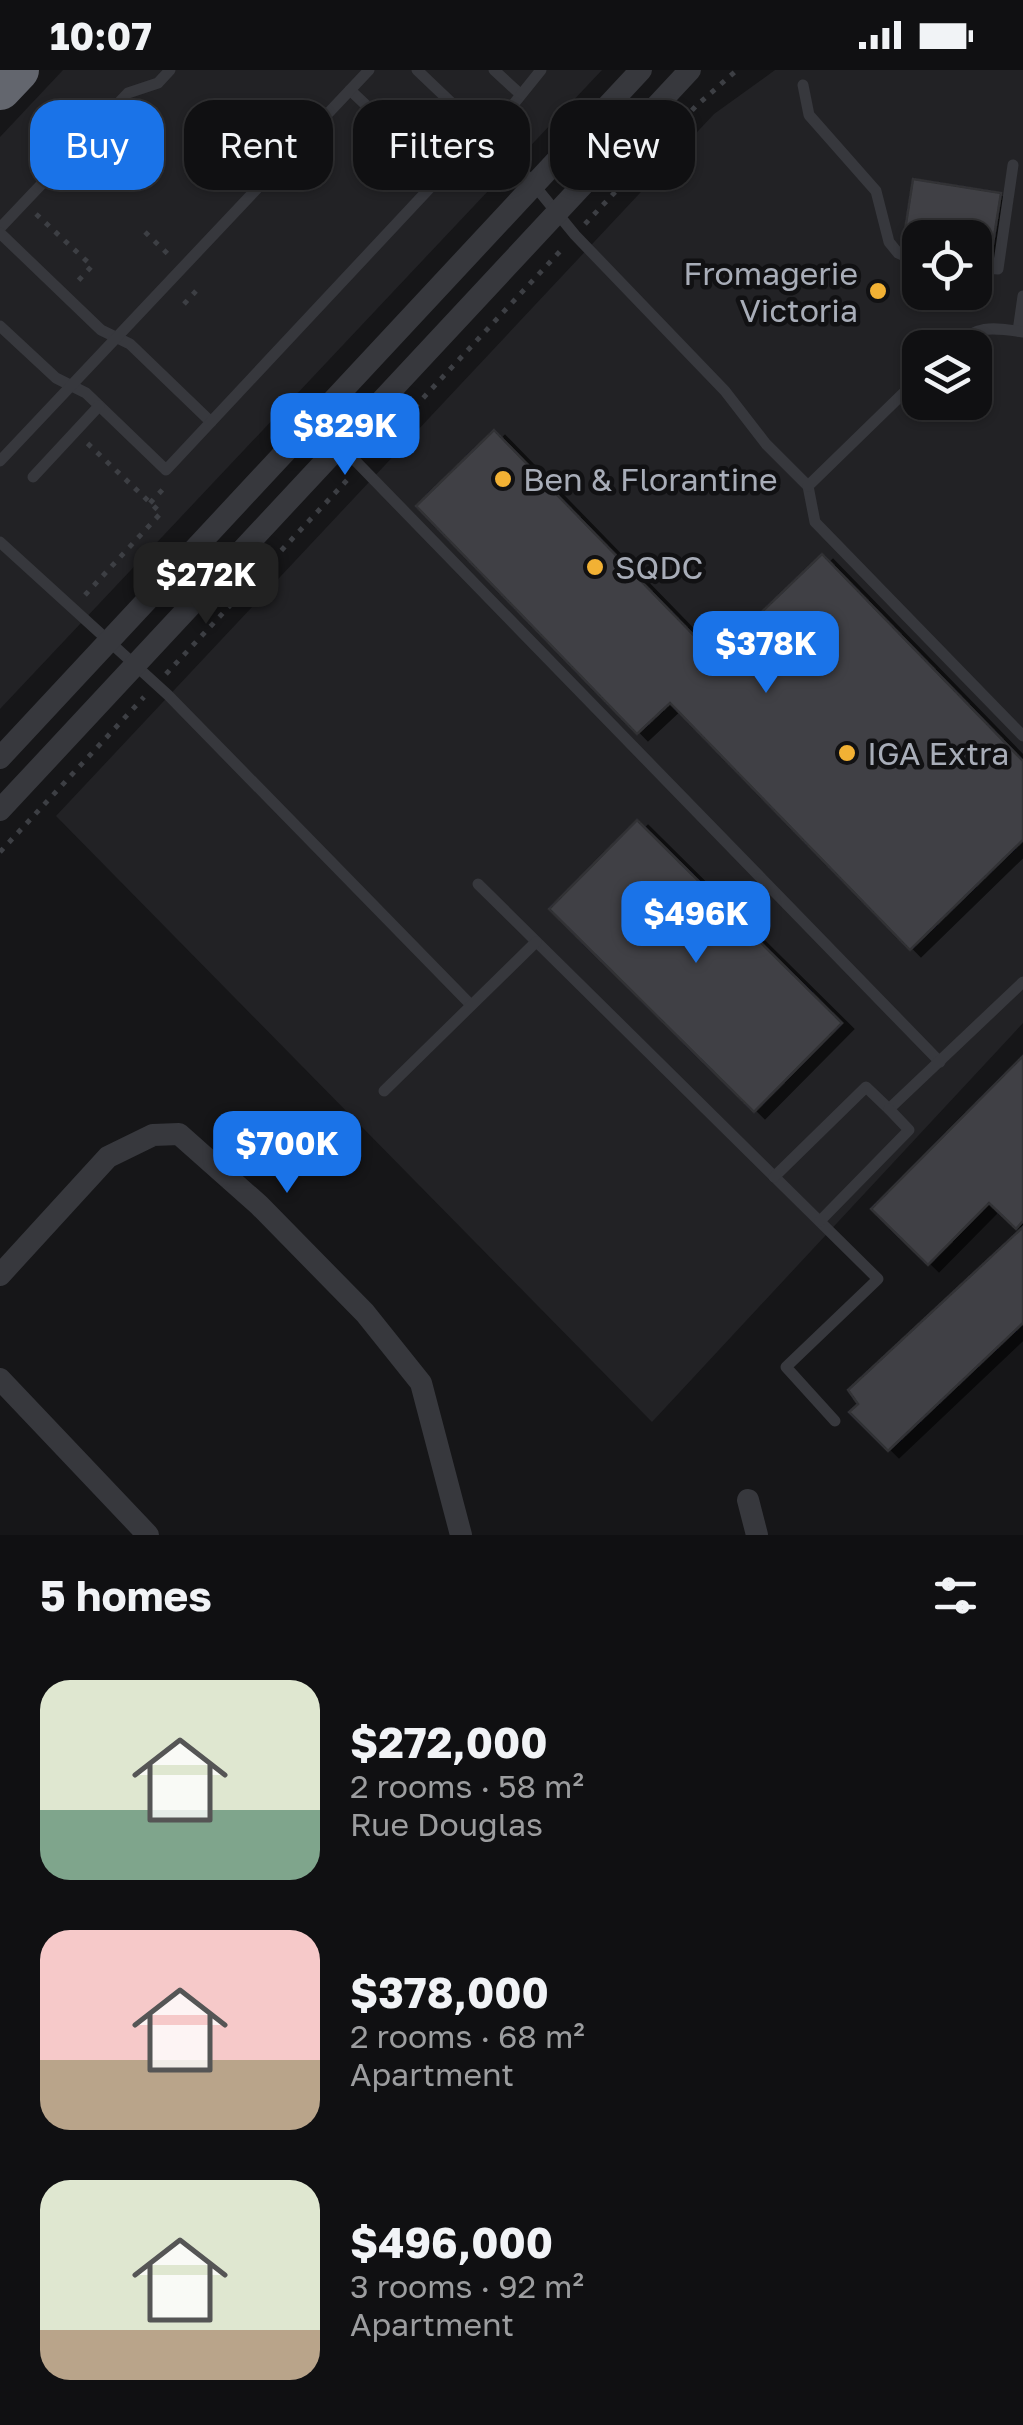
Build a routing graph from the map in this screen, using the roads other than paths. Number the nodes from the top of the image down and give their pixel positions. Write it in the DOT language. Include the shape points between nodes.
graph roads {
  1 [pos="18,70"];
  2 [pos="170,70"];
  3 [pos="369,70"];
  4 [pos="417,70"];
  5 [pos="494,70"];
  6 [pos="540,70"];
  7 [pos="641,70"];
  8 [pos="690,70"];
  9 [pos="803,85"];
  10 [pos="0,89"];
  11 [pos="350,90"];
  12 [pos="519,94"];
  13 [pos="448,100"];
  14 [pos="516,100"];
  15 [pos="1012,164"];
  16 [pos="530,181"];
  17 [pos="534,185"];
  18 [pos="557,213"];
  19 [pos="0,231"];
  20 [pos="902,255"];
  21 [pos="992,269"];
  22 [pos="1023,296"];
  23 [pos="0,326"];
  24 [pos="979,330"];
  25 [pos="1020,331"];
  26 [pos="116,337"];
  27 [pos="71,384"];
  28 [pos="902,395"];
  29 [pos="99,406"];
  30 [pos="211,422"];
  31 [pos="340,445"];
  32 [pos="0,461"];
  33 [pos="32,477"];
  34 [pos="808,486"];
  35 [pos="0,542"];
  36 [pos="110,642"];
  37 [pos="136,664"];
  38 [pos="1023,736"];
  39 [pos="0,758"];
  40 [pos="0,810"];
  41 [pos="478,884"];
  42 [pos="536,942"];
  43 [pos="1023,982"];
  44 [pos="471,1005"];
  45 [pos="940,1062"];
  46 [pos="384,1091"];
  47 [pos="888,1109"];
  48 [pos="774,1177"];
  49 [pos="820,1222"];
  50 [pos="0,1275"];
  51 [pos="0,1379"];
  52 [pos="835,1421"];
  53 [pos="748,1500"];
  54 [pos="148,1535"];
  55 [pos="461,1535"];
  56 [pos="757,1535"];
  1 -- 10 [label="highway"];
  2 -- 19 [label="lane" via="158,83 128,92"];
  3 -- 11 [label="lane"];
  4 -- 13 [label="lane"];
  5 -- 12 [label="lane"];
  6 -- 12 [label="lane"];
  7 -- 17 [label="street"];
  8 -- 18 [label="street"];
  9 -- 20 [label="lane" via="809,115 876,191 889,242"];
  11 -- 26 [label="lane"];
  11 -- 30 [label="lane" via="442,176"];
  12 -- 14 [label="lane"];
  15 -- 21 [label="lane" via="998,270"];
  16 -- 17 [label="lane"];
  17 -- 18 [label="lane"];
  17 -- 36 [label="street"];
  18 -- 31 [label="street"];
  18 -- 34 [label="lane"];
  19 -- 26 [label="lane" via="100,330"];
  22 -- 25 [label="lane"];
  23 -- 27 [label="lane"];
  24 -- 25 [label="lane"];
  26 -- 27 [label="lane"];
  26 -- 30 [label="lane"];
  27 -- 29 [label="lane"];
  27 -- 32 [label="lane"];
  28 -- 34 [label="lane"];
  29 -- 30 [label="lane" via="166,470"];
  29 -- 33 [label="lane"];
  31 -- 37 [label="street"];
  31 -- 45 [label="lane"];
  34 -- 38 [label="lane" via="815,522"];
  35 -- 36 [label="lane"];
  36 -- 37 [label="lane"];
  36 -- 39 [label="street"];
  37 -- 40 [label="street"];
  37 -- 44 [label="lane"];
  41 -- 42 [label="lane"];
  42 -- 44 [label="lane"];
  42 -- 48 [label="lane"];
  43 -- 45 [label="lane"];
  44 -- 46 [label="lane"];
  45 -- 47 [label="lane"];
  47 -- 48 [label="lane" via="866,1086"];
  47 -- 49 [label="lane" via="909,1130"];
  48 -- 49 [label="lane"];
  49 -- 52 [label="lane" via="878,1279 786,1368"];
  50 -- 55 [label="street" via="108,1157 153,1134 179,1134 365,1313 421,1382"];
  51 -- 54 [label="street"];
  53 -- 56 [label="street"];
}
